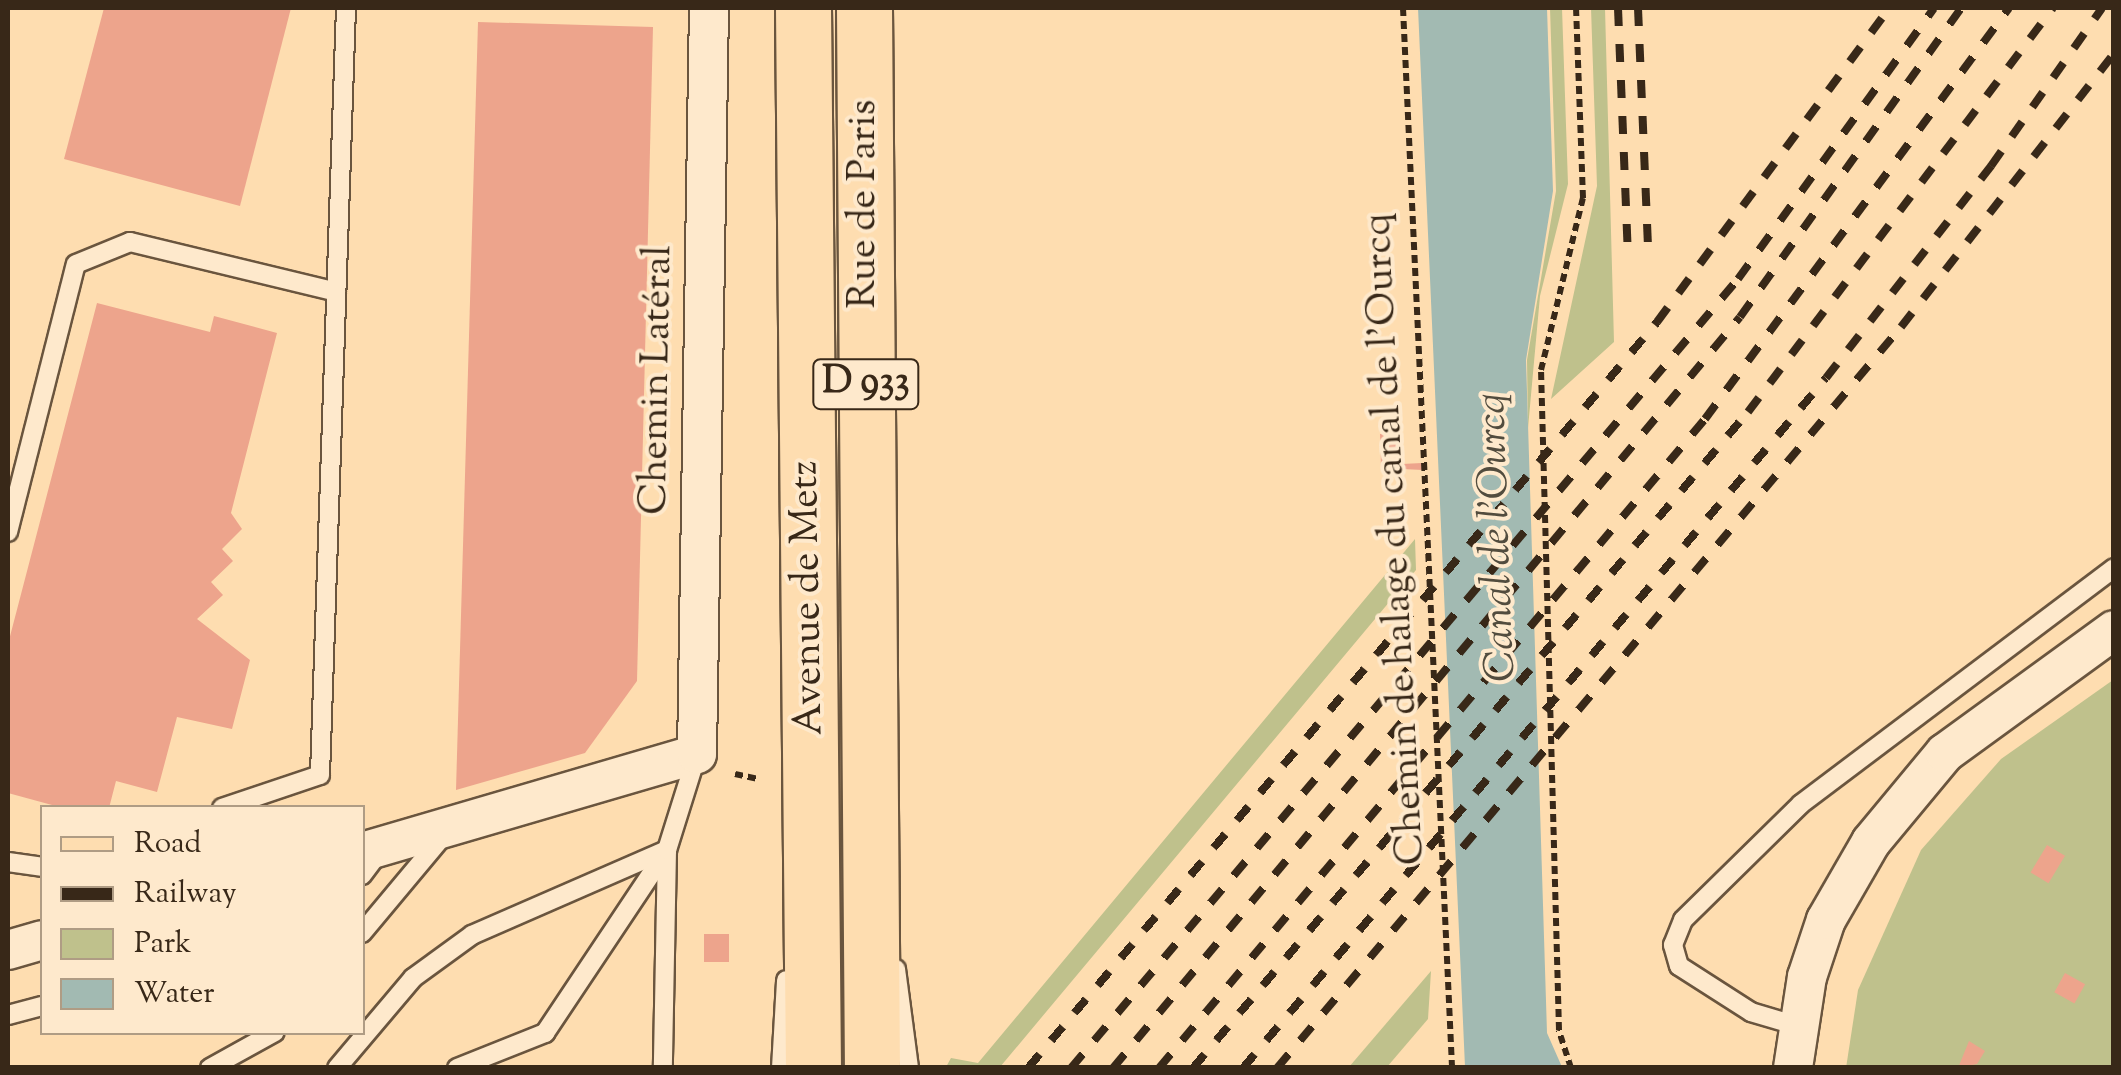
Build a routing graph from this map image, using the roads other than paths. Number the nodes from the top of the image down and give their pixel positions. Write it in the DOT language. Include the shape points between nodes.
graph roads {
  1 [pos="346,8"];
  2 [pos="710,8"];
  3 [pos="803,8"];
  4 [pos="864,8"];
  5 [pos="336,292"];
  6 [pos="8,532"];
  7 [pos="2114,568"];
  8 [pos="2114,630"];
  9 [pos="809,635"];
  10 [pos="697,754"];
  11 [pos="868,760"];
  12 [pos="231,805"];
  13 [pos="449,828"];
  14 [pos="667,850"];
  15 [pos="369,858"];
  16 [pos="8,862"];
  17 [pos="40,867"];
  18 [pos="365,928"];
  19 [pos="40,941"];
  20 [pos="8,950"];
  21 [pos="40,1007"];
  22 [pos="8,1015"];
  23 [pos="1798,1026"];
  24 [pos="270,1035"];
  25 [pos="365,1035"];
  26 [pos="365,1035"];
  27 [pos="210,1068"];
  28 [pos="337,1068"];
  29 [pos="457,1068"];
  30 [pos="663,1068"];
  31 [pos="781,1068"];
  32 [pos="814,1068"];
  33 [pos="872,1068"];
  34 [pos="909,1068"];
  35 [pos="1792,1068"];
  1 -- 5 [label="lane"];
  2 -- 10 [label="street, Chemin Latéral"];
  3 -- 9 [label="main road, Avenue de Metz / D 933"];
  4 -- 11 [label="main road, Rue de Paris / D 933"];
  5 -- 6 [label="lane" via="130,242 76,264"];
  5 -- 12 [label="lane" via="320,775"];
  7 -- 23 [label="lane" via="1801,804 1684,920 1674,945 1679,966 1751,1012"];
  8 -- 23 [label="street" via="1989,716 1908,793 1832,908"];
  9 -- 31 [label="lane"];
  9 -- 32 [label="main road, Avenue de Metz / D 933"];
  10 -- 13 [label="street"];
  10 -- 14 [label="lane"];
  11 -- 33 [label="main road, Rue de Paris / D 933"];
  11 -- 34 [label="lane, Rue de Paris"];
  13 -- 15 [label="street"];
  13 -- 18 [label="lane"];
  14 -- 25 [label="lane" via="472,935 413,978"];
  14 -- 29 [label="lane" via="545,1032"];
  14 -- 30 [label="lane"];
  16 -- 17 [label="lane"];
  19 -- 20 [label="street"];
  21 -- 22 [label="lane"];
  23 -- 35 [label="street"];
  24 -- 27 [label="lane"];
  26 -- 28 [label="lane"];
}
